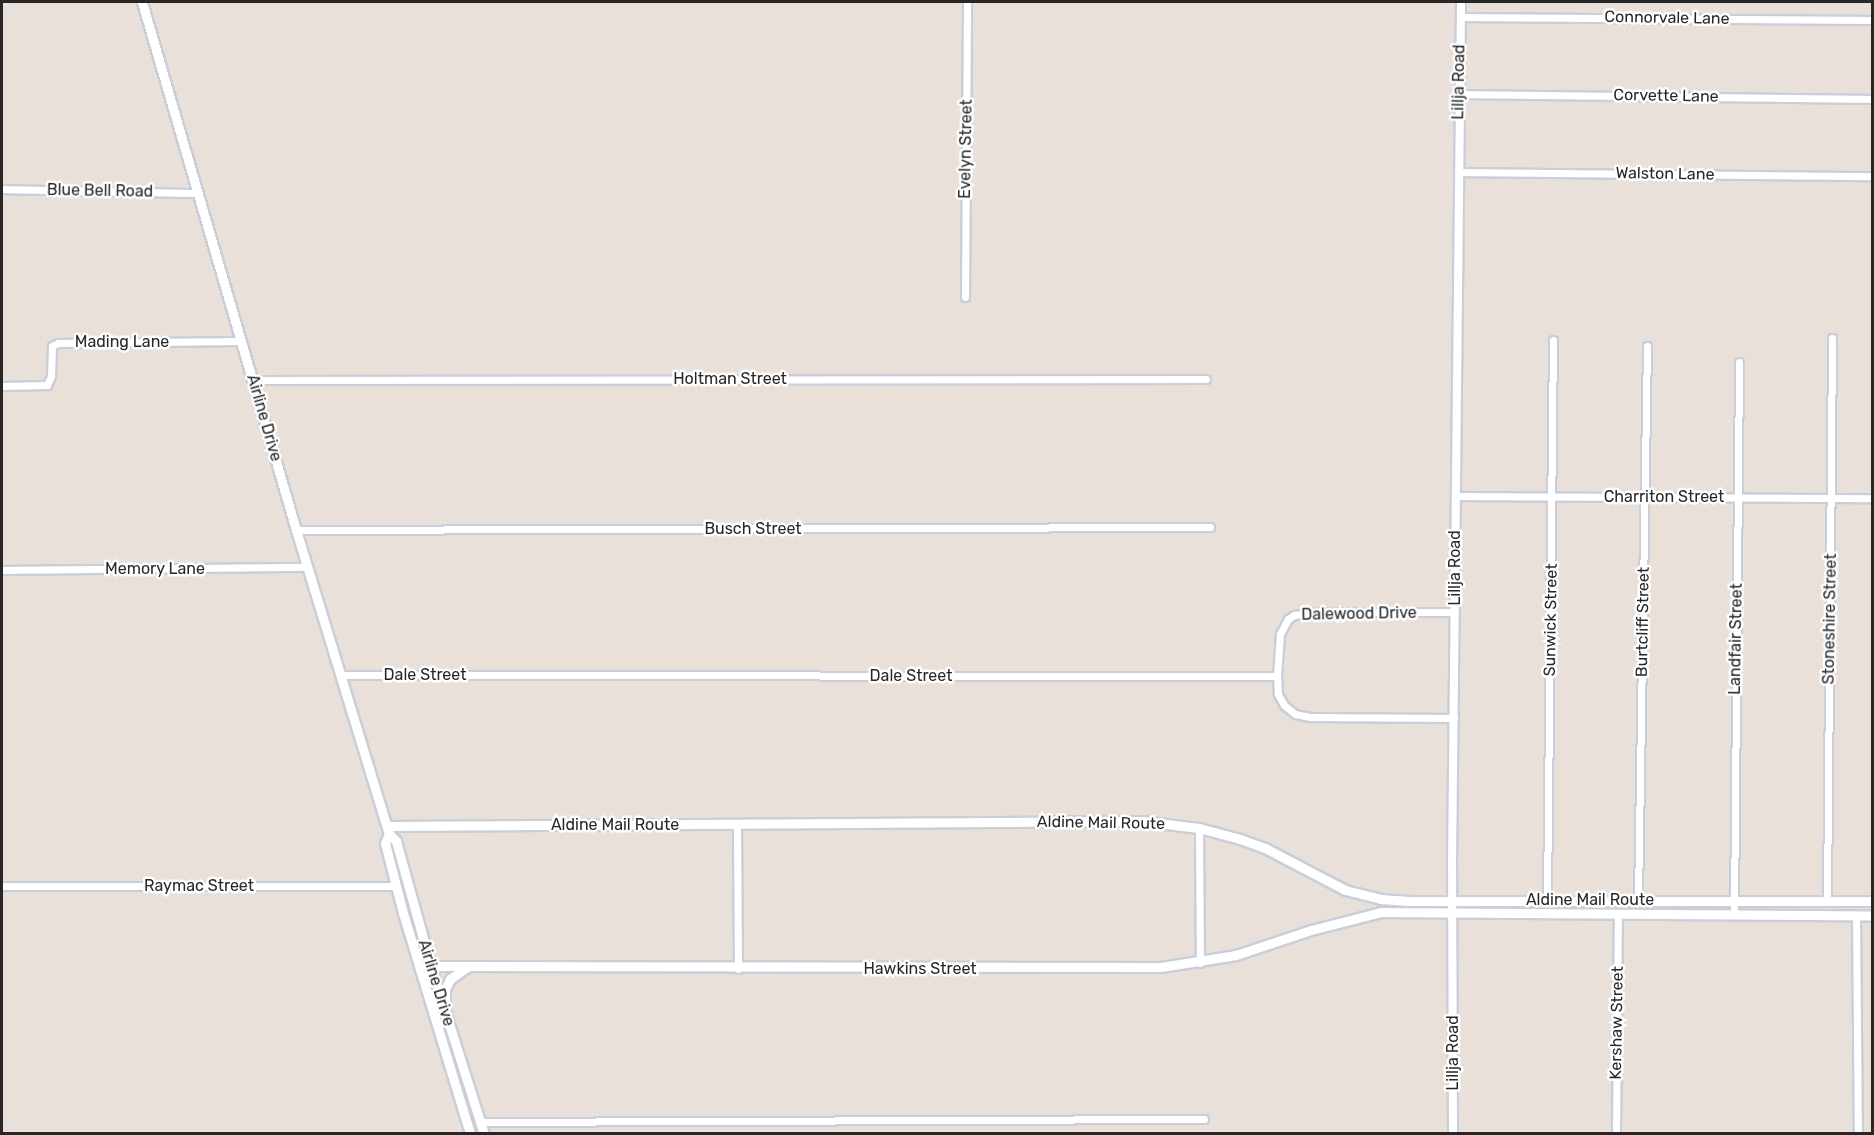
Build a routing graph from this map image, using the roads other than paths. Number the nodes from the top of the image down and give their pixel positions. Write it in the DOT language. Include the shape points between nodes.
graph roads {
  1 [pos="142,2"];
  2 [pos="967,2"];
  3 [pos="1461,2"];
  4 [pos="1461,17"];
  5 [pos="1872,20"];
  6 [pos="1459,94"];
  7 [pos="1872,99"];
  8 [pos="1458,172"];
  9 [pos="1872,176"];
  10 [pos="2,189"];
  11 [pos="198,193"];
  12 [pos="965,297"];
  13 [pos="1833,338"];
  14 [pos="1553,340"];
  15 [pos="242,341"];
  16 [pos="1647,346"];
  17 [pos="1739,362"];
  18 [pos="1206,379"];
  19 [pos="253,380"];
  20 [pos="2,386"];
  21 [pos="1455,496"];
  22 [pos="1552,496"];
  23 [pos="1645,497"];
  24 [pos="1738,497"];
  25 [pos="1831,498"];
  26 [pos="1872,498"];
  27 [pos="1210,527"];
  28 [pos="296,530"];
  29 [pos="308,567"];
  30 [pos="2,570"];
  31 [pos="1455,612"];
  32 [pos="341,675"];
  33 [pos="1277,676"];
  34 [pos="1454,718"];
  35 [pos="737,825"];
  36 [pos="1199,828"];
  37 [pos="388,830"];
  38 [pos="2,886"];
  39 [pos="396,886"];
  40 [pos="1452,899"];
  41 [pos="1638,899"];
  42 [pos="1547,900"];
  43 [pos="1733,901"];
  44 [pos="1827,901"];
  45 [pos="1872,901"];
  46 [pos="1401,912"];
  47 [pos="1452,913"];
  48 [pos="1618,913"];
  49 [pos="1734,915"];
  50 [pos="1856,915"];
  51 [pos="1872,915"];
  52 [pos="1200,963"];
  53 [pos="431,967"];
  54 [pos="466,968"];
  55 [pos="420,969"];
  56 [pos="738,969"];
  57 [pos="445,1012"];
  58 [pos="1204,1119"];
  59 [pos="480,1122"];
  60 [pos="470,1134"];
  61 [pos="484,1134"];
  62 [pos="1453,1134"];
  63 [pos="1616,1134"];
  64 [pos="1858,1134"];
  1 -- 11 [label="main road, Airline Drive"];
  2 -- 12 [label="street, Evelyn Street"];
  3 -- 4 [label="street, Lillja Road"];
  4 -- 5 [label="street, Connorvale Lane"];
  4 -- 6 [label="street, Lillja Road"];
  6 -- 7 [label="street, Corvette Lane"];
  6 -- 8 [label="street, Lillja Road"];
  8 -- 9 [label="street, Walston Lane"];
  8 -- 21 [label="street, Lillja Road"];
  10 -- 11 [label="street, Blue Bell Road"];
  11 -- 15 [label="main road, Airline Drive"];
  13 -- 25 [label="street, Stoneshire Street"];
  14 -- 22 [label="street, Sunwick Street"];
  15 -- 19 [label="main road, Airline Drive"];
  15 -- 20 [label="street, Mading Lane" via="58,343 52,346 47,385"];
  16 -- 23 [label="street, Burtcliff Street"];
  17 -- 24 [label="street, Landfair Street"];
  18 -- 19 [label="street, Holtman Street"];
  19 -- 28 [label="main road, Airline Drive"];
  21 -- 22 [label="street, Charriton Street"];
  21 -- 31 [label="street, Lillja Road"];
  22 -- 23 [label="street, Charriton Street"];
  22 -- 42 [label="street, Sunwick Street"];
  23 -- 24 [label="street, Charriton Street"];
  23 -- 41 [label="street, Burtcliff Street"];
  24 -- 25 [label="street, Charriton Street"];
  24 -- 43 [label="street, Landfair Street"];
  25 -- 26 [label="street, Charriton Street"];
  25 -- 44 [label="street, Stoneshire Street"];
  27 -- 28 [label="street, Busch Street"];
  28 -- 29 [label="main road, Airline Drive"];
  29 -- 30 [label="street, Memory Lane"];
  29 -- 32 [label="main road, Airline Drive"];
  31 -- 33 [label="street, Dalewood Drive" via="1294,615 1280,634"];
  31 -- 34 [label="street, Lillja Road"];
  32 -- 33 [label="street, Dale Street"];
  32 -- 37 [label="main road, Airline Drive"];
  33 -- 34 [label="street" via="1278,694 1295,714"];
  34 -- 40 [label="street, Lillja Road"];
  35 -- 36 [label="main road, Aldine Mail Route" via="1142,821"];
  35 -- 37 [label="main road, Aldine Mail Route"];
  35 -- 56 [label="street"];
  36 -- 40 [label="main road, Aldine Mail Route" via="1265,848 1344,890 1364,896 1409,901"];
  36 -- 52 [label="street"];
  37 -- 39 [label="main road, Airline Drive" via="385,843"];
  37 -- 53 [label="main road, Airline Drive" via="396,841"];
  38 -- 39 [label="street, Raymac Street"];
  39 -- 55 [label="main road, Airline Drive"];
  40 -- 42 [label="main road, Aldine Mail Route"];
  40 -- 47 [label="street, Lillja Road"];
  41 -- 42 [label="main road, Aldine Mail Route"];
  41 -- 43 [label="main road, Aldine Mail Route"];
  43 -- 44 [label="main road, Aldine Mail Route"];
  43 -- 49 [label="street, Landfair Street"];
  44 -- 45 [label="main road, Aldine Mail Route"];
  46 -- 47 [label="main road, Aldine Mail Route"];
  46 -- 52 [label="main road, Hawkins Street" via="1354,917"];
  47 -- 48 [label="main road, Aldine Mail Route"];
  47 -- 62 [label="street, Lillja Road"];
  48 -- 49 [label="main road, Aldine Mail Route"];
  48 -- 63 [label="street, Kershaw Street"];
  49 -- 50 [label="main road, Aldine Mail Route"];
  50 -- 51 [label="main road, Aldine Mail Route"];
  50 -- 64 [label="street"];
  52 -- 56 [label="main road, Hawkins Street" via="1124,969"];
  53 -- 54 [label="main road, Hawkins Street"];
  53 -- 55 [label="main road, Hawkins Street"];
  53 -- 57 [label="main road, Airline Drive"];
  54 -- 56 [label="main road, Hawkins Street"];
  54 -- 57 [label="main road" via="445,989"];
  55 -- 60 [label="main road, Airline Drive"];
  57 -- 59 [label="main road, Airline Drive"];
  58 -- 59 [label="street"];
  59 -- 61 [label="main road, Airline Drive"];
}
